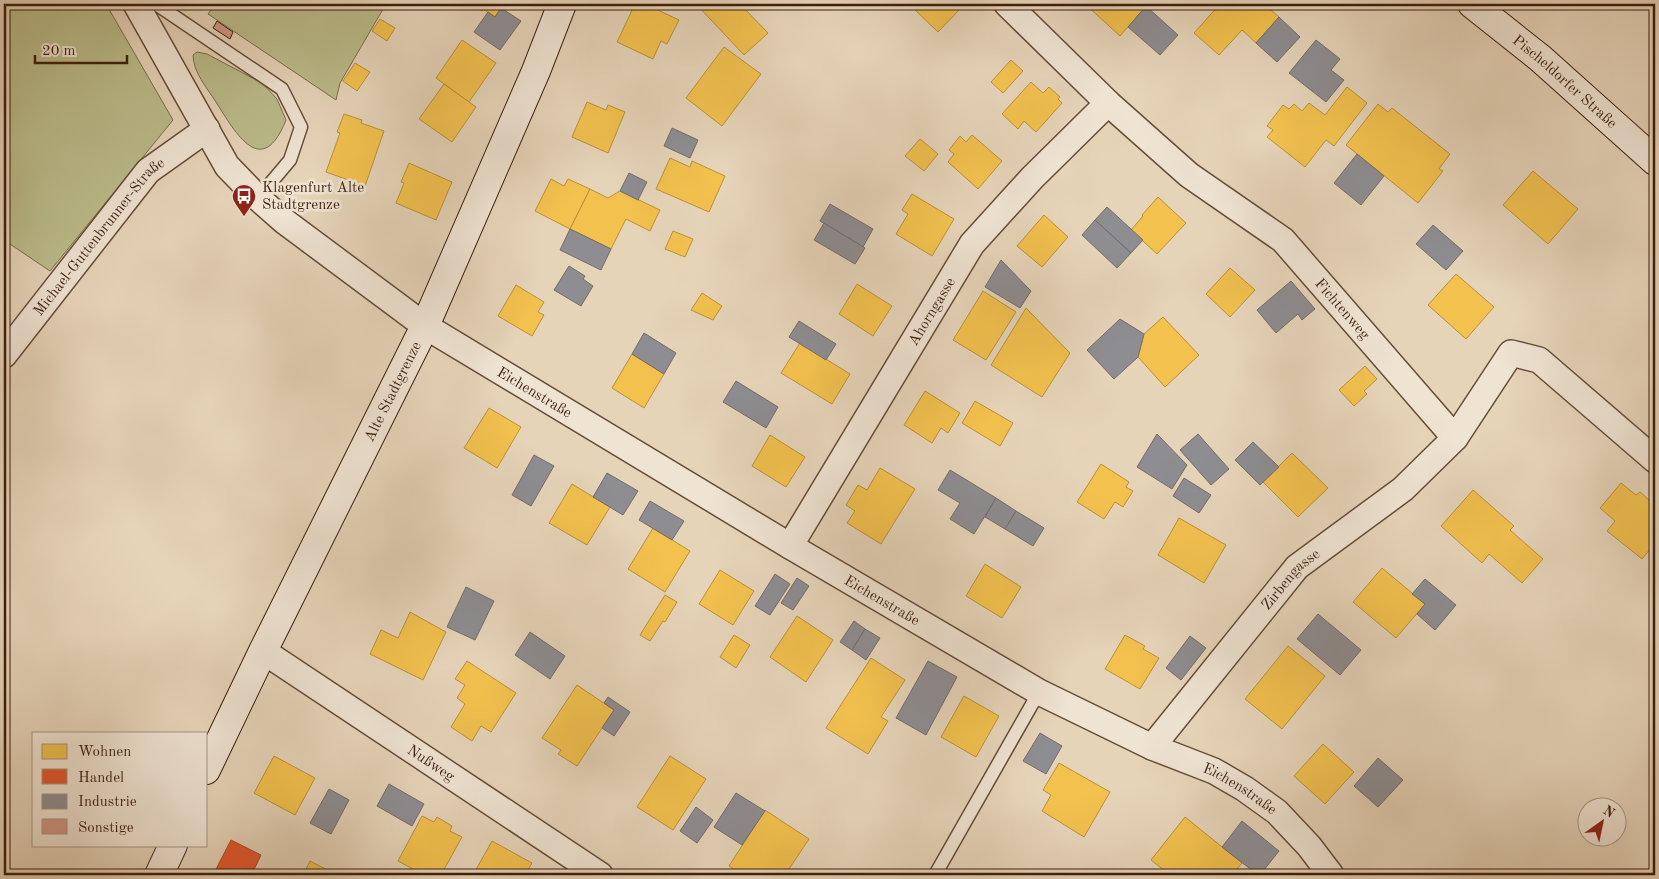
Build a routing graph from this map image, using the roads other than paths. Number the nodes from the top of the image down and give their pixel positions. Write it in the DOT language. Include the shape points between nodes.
graph roads {
  1 [pos="136,4"];
  2 [pos="156,4"];
  3 [pos="562,4"];
  4 [pos="1007,4"];
  5 [pos="1472,4"];
  6 [pos="1108,104"];
  7 [pos="207,129"];
  8 [pos="1655,162"];
  9 [pos="258,198"];
  10 [pos="425,326"];
  11 [pos="4,355"];
  12 [pos="1455,438"];
  13 [pos="1655,460"];
  14 [pos="790,546"];
  15 [pos="263,652"];
  16 [pos="1039,692"];
  17 [pos="1152,747"];
  18 [pos="208,766"];
  19 [pos="172,846"];
  20 [pos="159,875"];
  21 [pos="600,875"];
  22 [pos="935,875"];
  23 [pos="1331,875"];
  1 -- 7 [label="street, Eichenstraße"];
  2 -- 9 [label="lane" via="282,89 301,127 290,160"];
  3 -- 10 [label="street, Alte Stadtgrenze"];
  4 -- 6 [label="street, Fichtenweg"];
  5 -- 8 [label="street, Pischeldorfer Straße" via="1540,58"];
  6 -- 12 [label="street, Fichtenweg" via="1189,175 1283,240"];
  6 -- 14 [label="street, Ahorngasse" via="1032,178 972,244"];
  7 -- 9 [label="street, Eichenstraße" via="227,166"];
  7 -- 11 [label="street, Michael-Guttenbrunner-Straße" via="148,171"];
  9 -- 10 [label="street, Eichenstraße"];
  10 -- 14 [label="street, Eichenstraße"];
  10 -- 15 [label="street, Alte Stadtgrenze"];
  12 -- 13 [label="street" via="1511,353 1539,360"];
  12 -- 17 [label="street, Zirbengasse" via="1404,489 1297,567"];
  14 -- 16 [label="street, Eichenstraße"];
  15 -- 18 [label="street, Alte Stadtgrenze"];
  15 -- 21 [label="street, Nußweg"];
  16 -- 17 [label="street, Eichenstraße"];
  16 -- 22 [label="lane"];
  17 -- 23 [label="street, Eichenstraße" via="1214,771 1245,788 1277,812"];
  19 -- 20 [label="street"];
}
